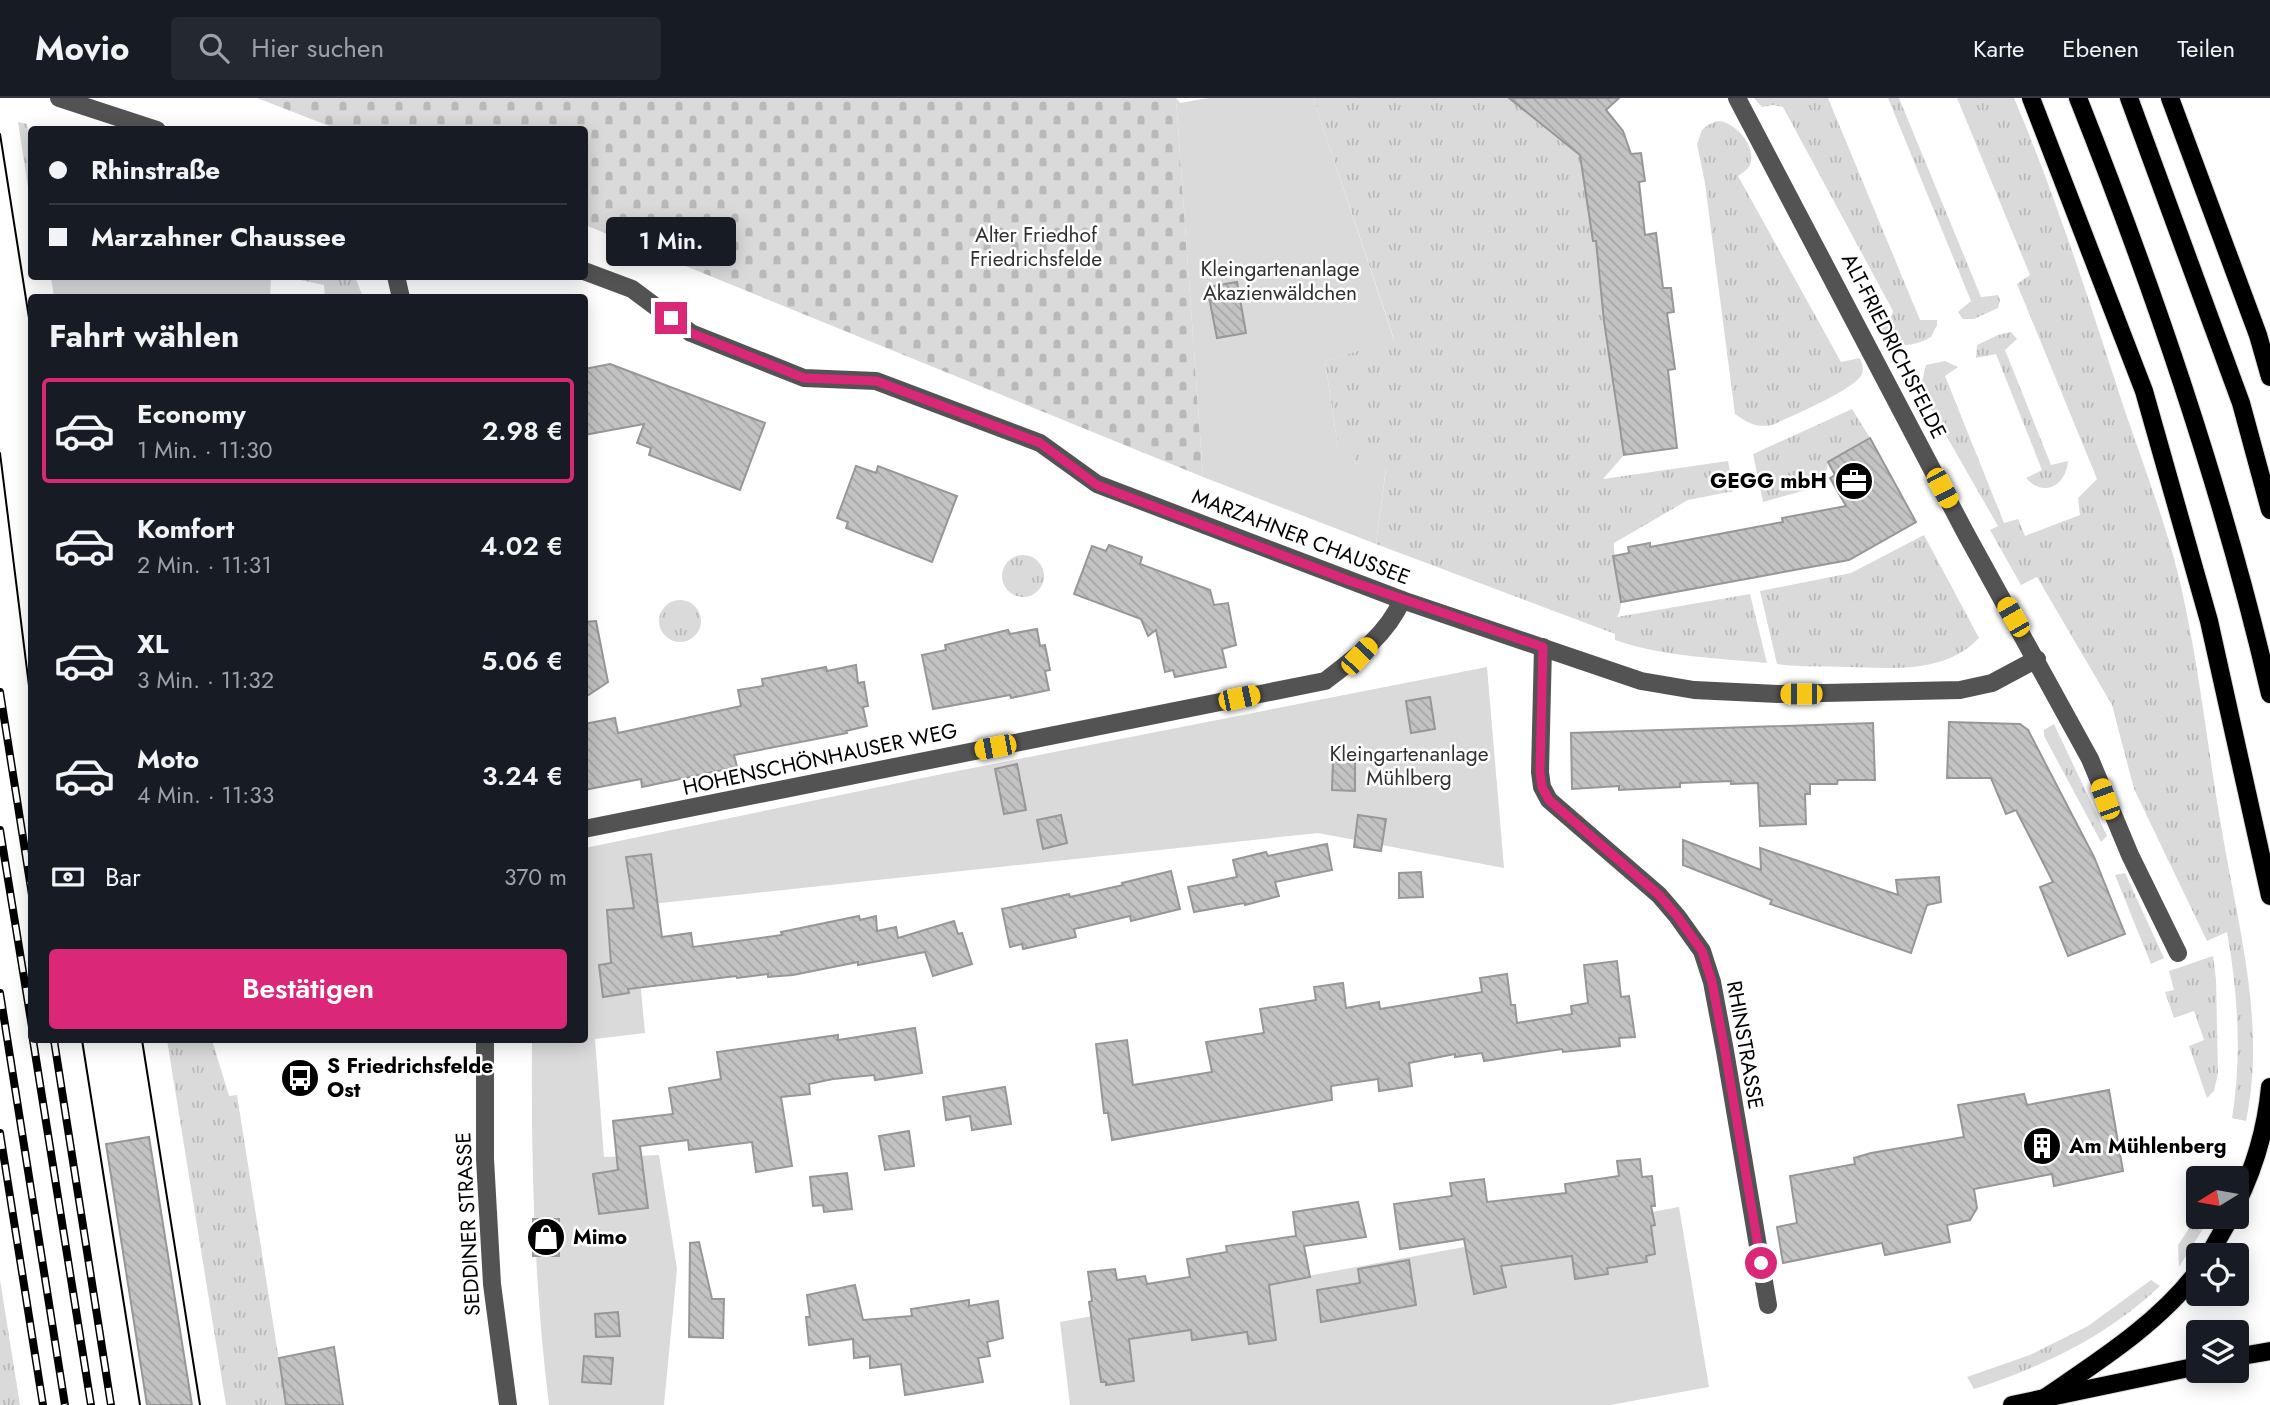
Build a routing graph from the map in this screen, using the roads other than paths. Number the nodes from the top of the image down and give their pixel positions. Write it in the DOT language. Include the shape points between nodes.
graph roads {
  1 [pos="1737,98"];
  2 [pos="2031,98"];
  3 [pos="2078,98"];
  4 [pos="2129,98"];
  5 [pos="2170,98"];
  6 [pos="70,100"];
  7 [pos="145,126"];
  8 [pos="588,272"];
  9 [pos="2270,377"];
  10 [pos="2270,510"];
  11 [pos="1402,600"];
  12 [pos="1543,647"];
  13 [pos="2037,659"];
  14 [pos="2270,694"];
  15 [pos="588,828"];
  16 [pos="2270,896"];
  17 [pos="2178,953"];
  18 [pos="485,1043"];
  19 [pos="2270,1087"];
  20 [pos="2249,1178"];
  21 [pos="2186,1284"];
  22 [pos="1768,1305"];
  23 [pos="2270,1351"];
  24 [pos="2249,1355"];
  25 [pos="2186,1369"];
  26 [pos="2043,1399"];
  27 [pos="508,1405"];
  28 [pos="2012,1405"];
  1 -- 13 [label="street, ALT-FRIEDRICHSFELDE" via="1965,532"];
  2 -- 16 [label="main road" via="2144,391 2209,621"];
  3 -- 14 [label="main road" via="2133,237 2188,398"];
  4 -- 10 [label="main road" via="2241,402"];
  5 -- 9 [label="main road"];
  6 -- 7 [label="street"];
  8 -- 11 [label="street, MARZAHNER CHAUSSEE" via="632,289 691,333 804,378 876,381 1040,443 1097,485"];
  11 -- 12 [label="street, MARZAHNER CHAUSSEE"];
  11 -- 15 [label="street, HOHENSCHÖNHAUSER WEG" via="1396,615 1359,656 1325,681"];
  12 -- 13 [label="street, MARZAHNER CHAUSSEE" via="1641,681 1694,690 1778,694 1959,690 1992,683"];
  12 -- 22 [label="street, RHINSTRASSE" via="1542,787 1549,800 1659,895 1702,951 1725,1051"];
  13 -- 17 [label="street, ALT-FRIEDRICHSFELDE" via="2090,759"];
  18 -- 27 [label="street, SEDDINER STRASSE" via="491,1270"];
  19 -- 20 [label="main road" via="2263,1138"];
  21 -- 26 [label="main road" via="2155,1316"];
  23 -- 24 [label="main road"];
  25 -- 26 [label="main road"];
  26 -- 28 [label="main road"];
}
